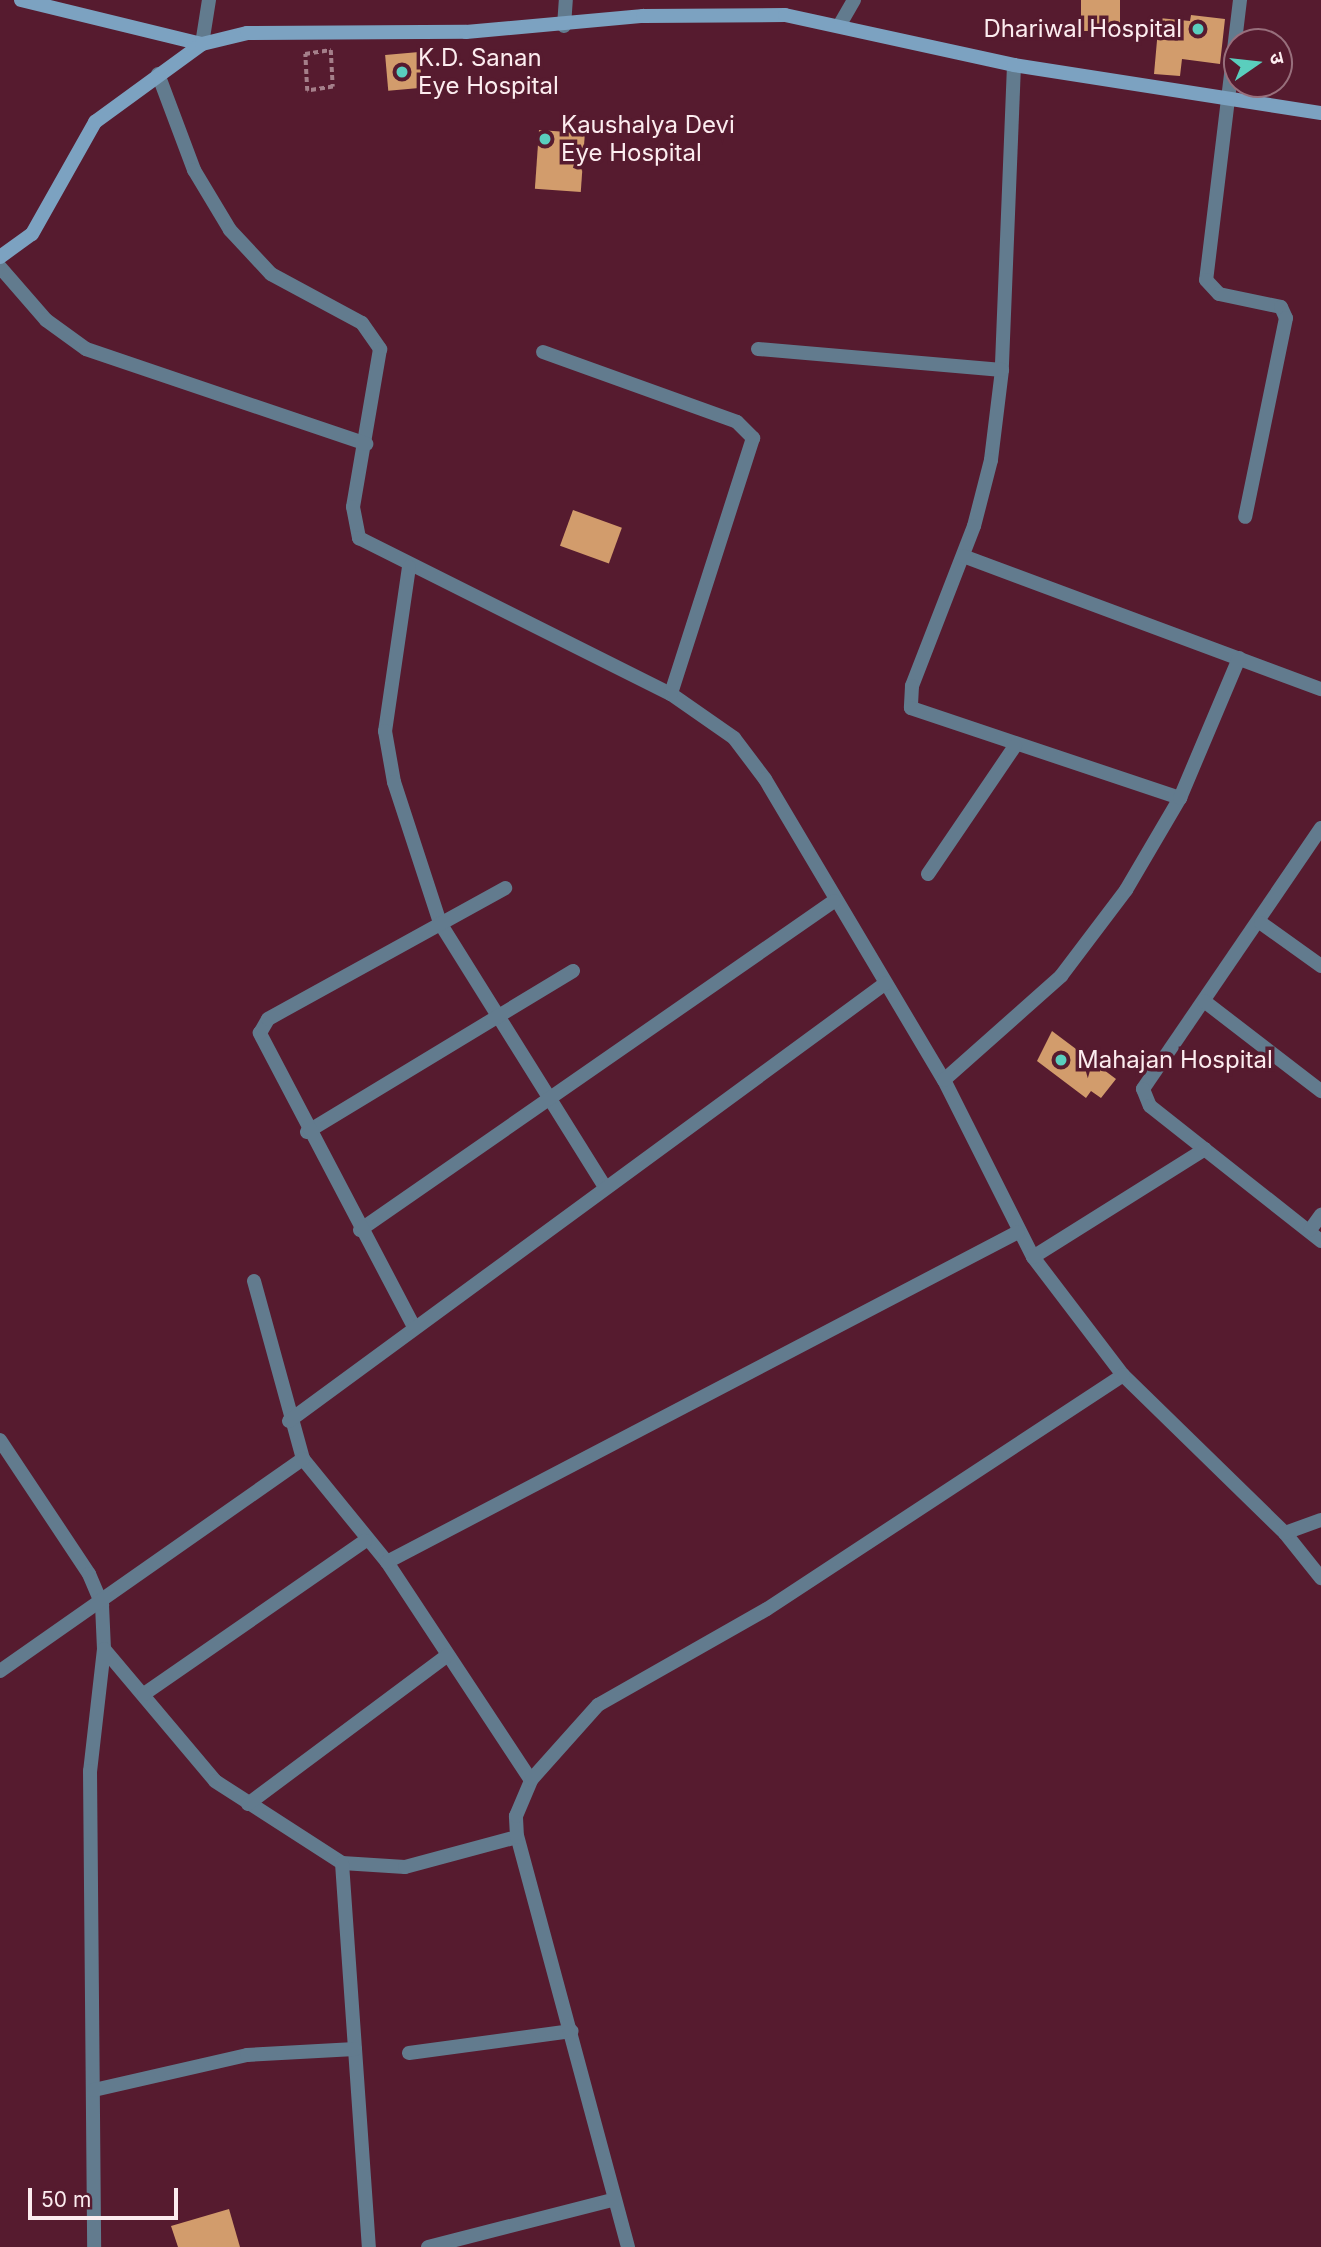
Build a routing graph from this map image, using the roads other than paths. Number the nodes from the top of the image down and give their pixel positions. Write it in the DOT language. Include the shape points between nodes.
graph roads {
  1 [pos="21,0"];
  2 [pos="209,0"];
  3 [pos="566,0"];
  4 [pos="854,0"];
  5 [pos="1240,0"];
  6 [pos="564,26"];
  7 [pos="839,26"];
  8 [pos="202,44"];
  9 [pos="1014,65"];
  10 [pos="158,74"];
  11 [pos="1229,100"];
  12 [pos="1321,113"];
  13 [pos="0,257"];
  14 [pos="0,267"];
  15 [pos="758,349"];
  16 [pos="543,352"];
  17 [pos="1002,370"];
  18 [pos="366,444"];
  19 [pos="1245,517"];
  20 [pos="963,555"];
  21 [pos="409,567"];
  22 [pos="1239,658"];
  23 [pos="1321,689"];
  24 [pos="671,694"];
  25 [pos="1015,746"];
  26 [pos="1180,799"];
  27 [pos="1321,828"];
  28 [pos="928,874"];
  29 [pos="505,888"];
  30 [pos="834,901"];
  31 [pos="440,923"];
  32 [pos="1261,923"];
  33 [pos="1321,966"];
  34 [pos="573,971"];
  35 [pos="886,982"];
  36 [pos="1204,1001"];
  37 [pos="495,1018"];
  38 [pos="944,1080"];
  39 [pos="1321,1091"];
  40 [pos="549,1102"];
  41 [pos="307,1132"];
  42 [pos="1205,1149"];
  43 [pos="605,1187"];
  44 [pos="1321,1215"];
  45 [pos="360,1230"];
  46 [pos="1310,1230"];
  47 [pos="1018,1232"];
  48 [pos="1321,1241"];
  49 [pos="1033,1257"];
  50 [pos="254,1281"];
  51 [pos="413,1325"];
  52 [pos="1123,1375"];
  53 [pos="289,1421"];
  54 [pos="0,1440"];
  55 [pos="303,1459"];
  56 [pos="1321,1520"];
  57 [pos="1285,1533"];
  58 [pos="365,1541"];
  59 [pos="387,1562"];
  60 [pos="1321,1578"];
  61 [pos="102,1605"];
  62 [pos="104,1649"];
  63 [pos="448,1655"];
  64 [pos="0,1671"];
  65 [pos="144,1694"];
  66 [pos="531,1780"];
  67 [pos="248,1804"];
  68 [pos="517,1837"];
  69 [pos="342,1863"];
  70 [pos="572,2031"];
  71 [pos="355,2049"];
  72 [pos="409,2053"];
  73 [pos="94,2090"];
  74 [pos="612,2200"];
  75 [pos="94,2247"];
  76 [pos="369,2247"];
  77 [pos="428,2247"];
  78 [pos="628,2247"];
  1 -- 8 [label="street"];
  2 -- 8 [label="street"];
  3 -- 6 [label="street"];
  4 -- 7 [label="street"];
  5 -- 11 [label="street"];
  6 -- 7 [label="street" via="722,12"];
  6 -- 8 [label="street" via="247,33"];
  7 -- 9 [label="street"];
  8 -- 10 [label="street"];
  9 -- 11 [label="street"];
  9 -- 17 [label="street"];
  10 -- 13 [label="street" via="81,138 44,216"];
  10 -- 18 [label="street" via="194,170 230,230 271,274 372,333 381,372"];
  11 -- 12 [label="street"];
  11 -- 19 [label="street" via="1206,280 1219,294 1281,306 1286,318"];
  14 -- 18 [label="street" via="46,320 86,349"];
  15 -- 17 [label="street"];
  16 -- 24 [label="street" via="737,422 753,438"];
  17 -- 20 [label="street" via="991,460"];
  18 -- 21 [label="street" via="353,524 359,538"];
  20 -- 22 [label="street"];
  20 -- 25 [label="street" via="912,686 911,708"];
  21 -- 24 [label="street"];
  21 -- 31 [label="street" via="387,754"];
  22 -- 23 [label="street"];
  22 -- 26 [label="street"];
  24 -- 30 [label="street" via="734,738 765,779"];
  25 -- 26 [label="street"];
  25 -- 28 [label="street"];
  26 -- 38 [label="street" via="1126,890 1061,976"];
  27 -- 32 [label="street"];
  29 -- 31 [label="street"];
  30 -- 35 [label="street"];
  30 -- 40 [label="street"];
  31 -- 37 [label="street"];
  31 -- 41 [label="street" via="261,1026 262,1042"];
  32 -- 33 [label="street"];
  32 -- 36 [label="street"];
  34 -- 37 [label="street"];
  35 -- 38 [label="street"];
  35 -- 43 [label="street"];
  36 -- 39 [label="street"];
  36 -- 42 [label="street" via="1143,1089 1150,1106"];
  37 -- 40 [label="street"];
  37 -- 41 [label="street"];
  38 -- 47 [label="street"];
  40 -- 43 [label="street"];
  40 -- 45 [label="street"];
  41 -- 45 [label="street"];
  42 -- 46 [label="street"];
  42 -- 49 [label="street"];
  43 -- 51 [label="street"];
  44 -- 46 [label="street"];
  45 -- 51 [label="street"];
  46 -- 48 [label="street"];
  47 -- 49 [label="street"];
  47 -- 59 [label="street"];
  49 -- 52 [label="street"];
  50 -- 53 [label="street"];
  51 -- 53 [label="street"];
  52 -- 57 [label="street"];
  52 -- 66 [label="street" via="767,1609 598,1704"];
  53 -- 55 [label="street"];
  54 -- 61 [label="street" via="89,1574"];
  55 -- 58 [label="street"];
  55 -- 61 [label="street"];
  56 -- 57 [label="street"];
  57 -- 60 [label="street"];
  58 -- 59 [label="street"];
  58 -- 65 [label="street"];
  59 -- 63 [label="street"];
  61 -- 62 [label="street"];
  61 -- 64 [label="street"];
  62 -- 65 [label="street"];
  62 -- 73 [label="street" via="90,1771"];
  63 -- 66 [label="street"];
  63 -- 67 [label="street"];
  65 -- 67 [label="street" via="190,1756"];
  66 -- 68 [label="street" via="516,1816"];
  67 -- 69 [label="street"];
  68 -- 69 [label="street" via="405,1867"];
  68 -- 70 [label="street"];
  69 -- 71 [label="street"];
  70 -- 72 [label="street"];
  70 -- 74 [label="street"];
  71 -- 73 [label="street" via="247,2055"];
  71 -- 76 [label="street"];
  73 -- 75 [label="street"];
  74 -- 77 [label="street"];
  74 -- 78 [label="street"];
}
